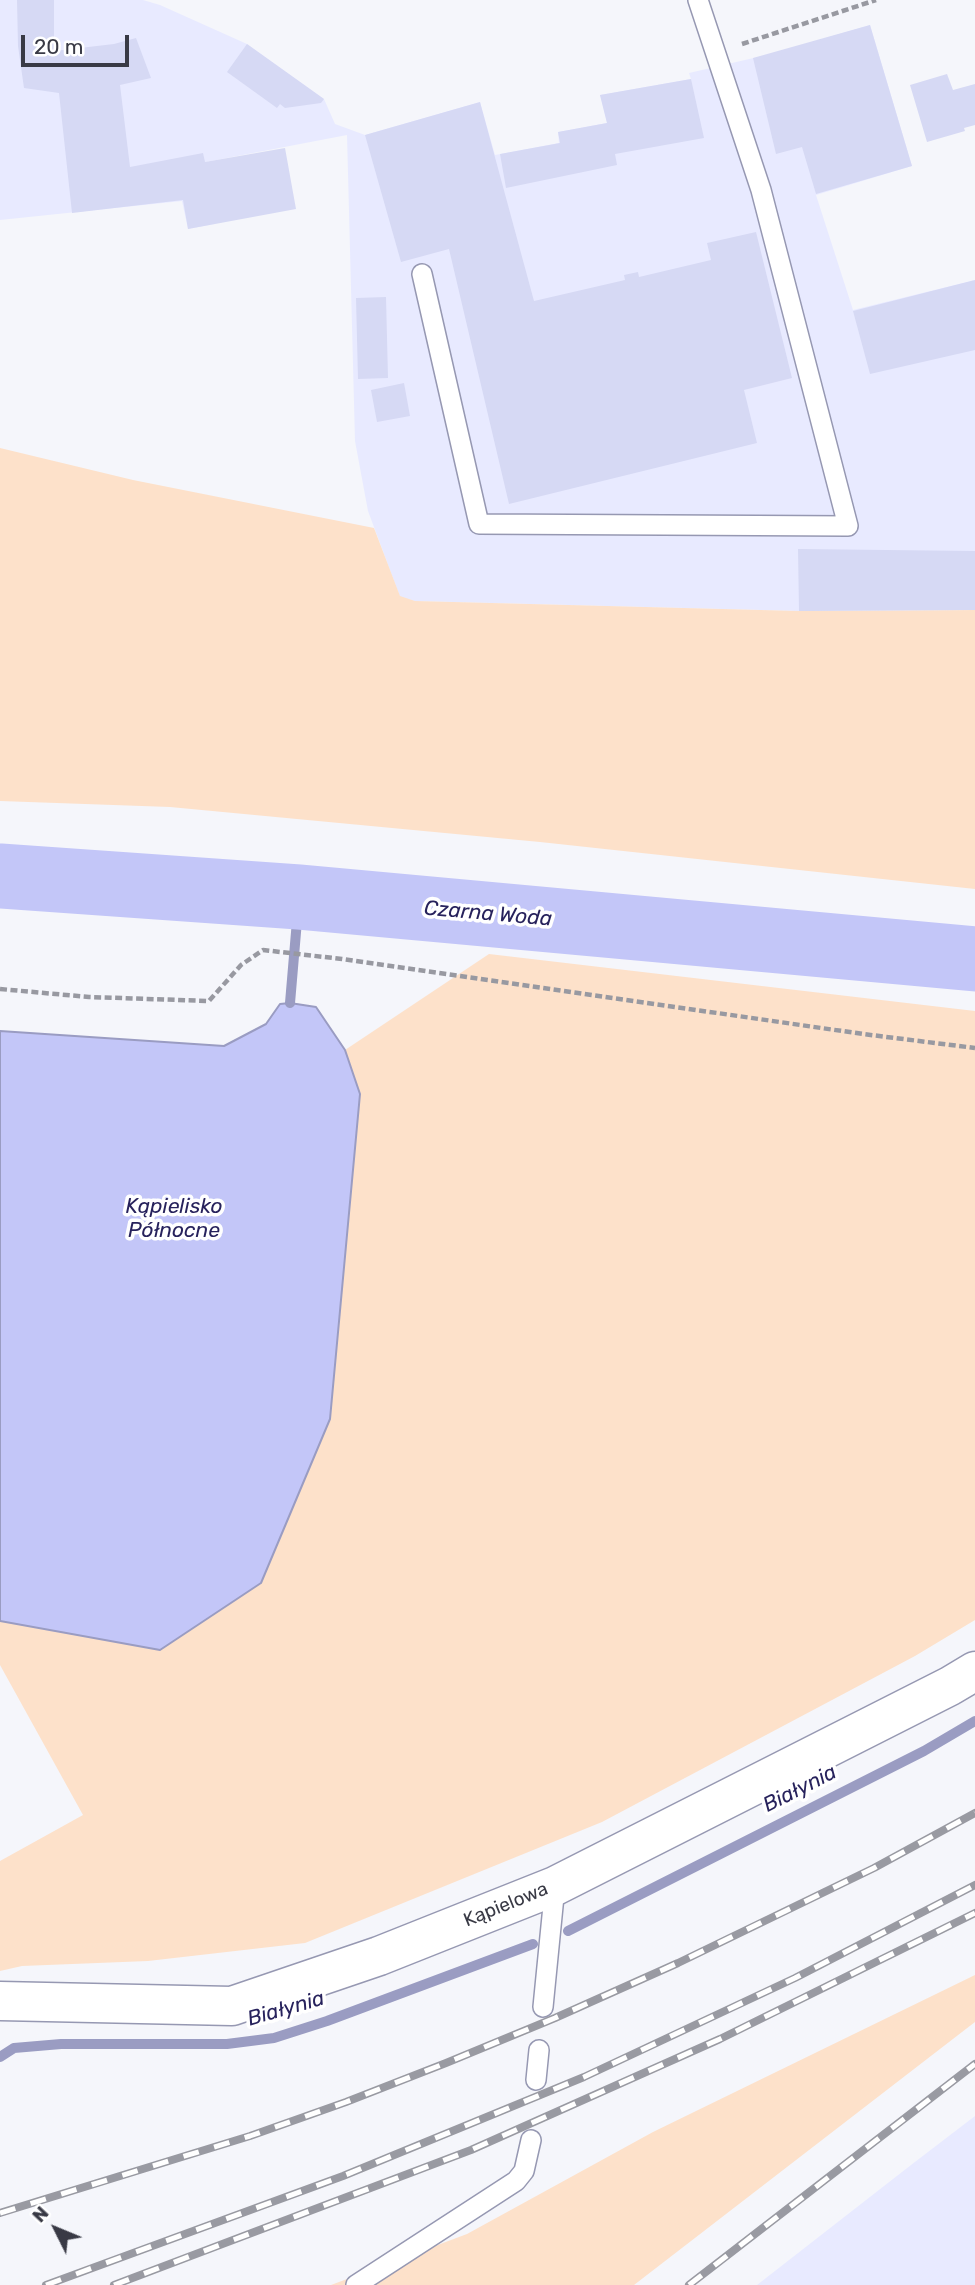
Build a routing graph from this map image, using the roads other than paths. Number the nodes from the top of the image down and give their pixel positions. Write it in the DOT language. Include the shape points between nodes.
graph roads {
  1 [pos="698,0"];
  2 [pos="422,274"];
  3 [pos="975,1671"];
  4 [pos="555,1886"];
  5 [pos="0,2001"];
  6 [pos="543,2007"];
  7 [pos="539,2050"];
  8 [pos="536,2080"];
  9 [pos="531,2140"];
  10 [pos="356,2285"];
  1 -- 2 [label="lane" via="761,190 848,526 479,524"];
  3 -- 4 [label="street, Kąpielowa"];
  4 -- 5 [label="street, Kąpielowa" via="379,1956 232,2006"];
  4 -- 6 [label="lane"];
  7 -- 8 [label="lane"];
  9 -- 10 [label="lane" via="523,2171 506,2190"];
}
